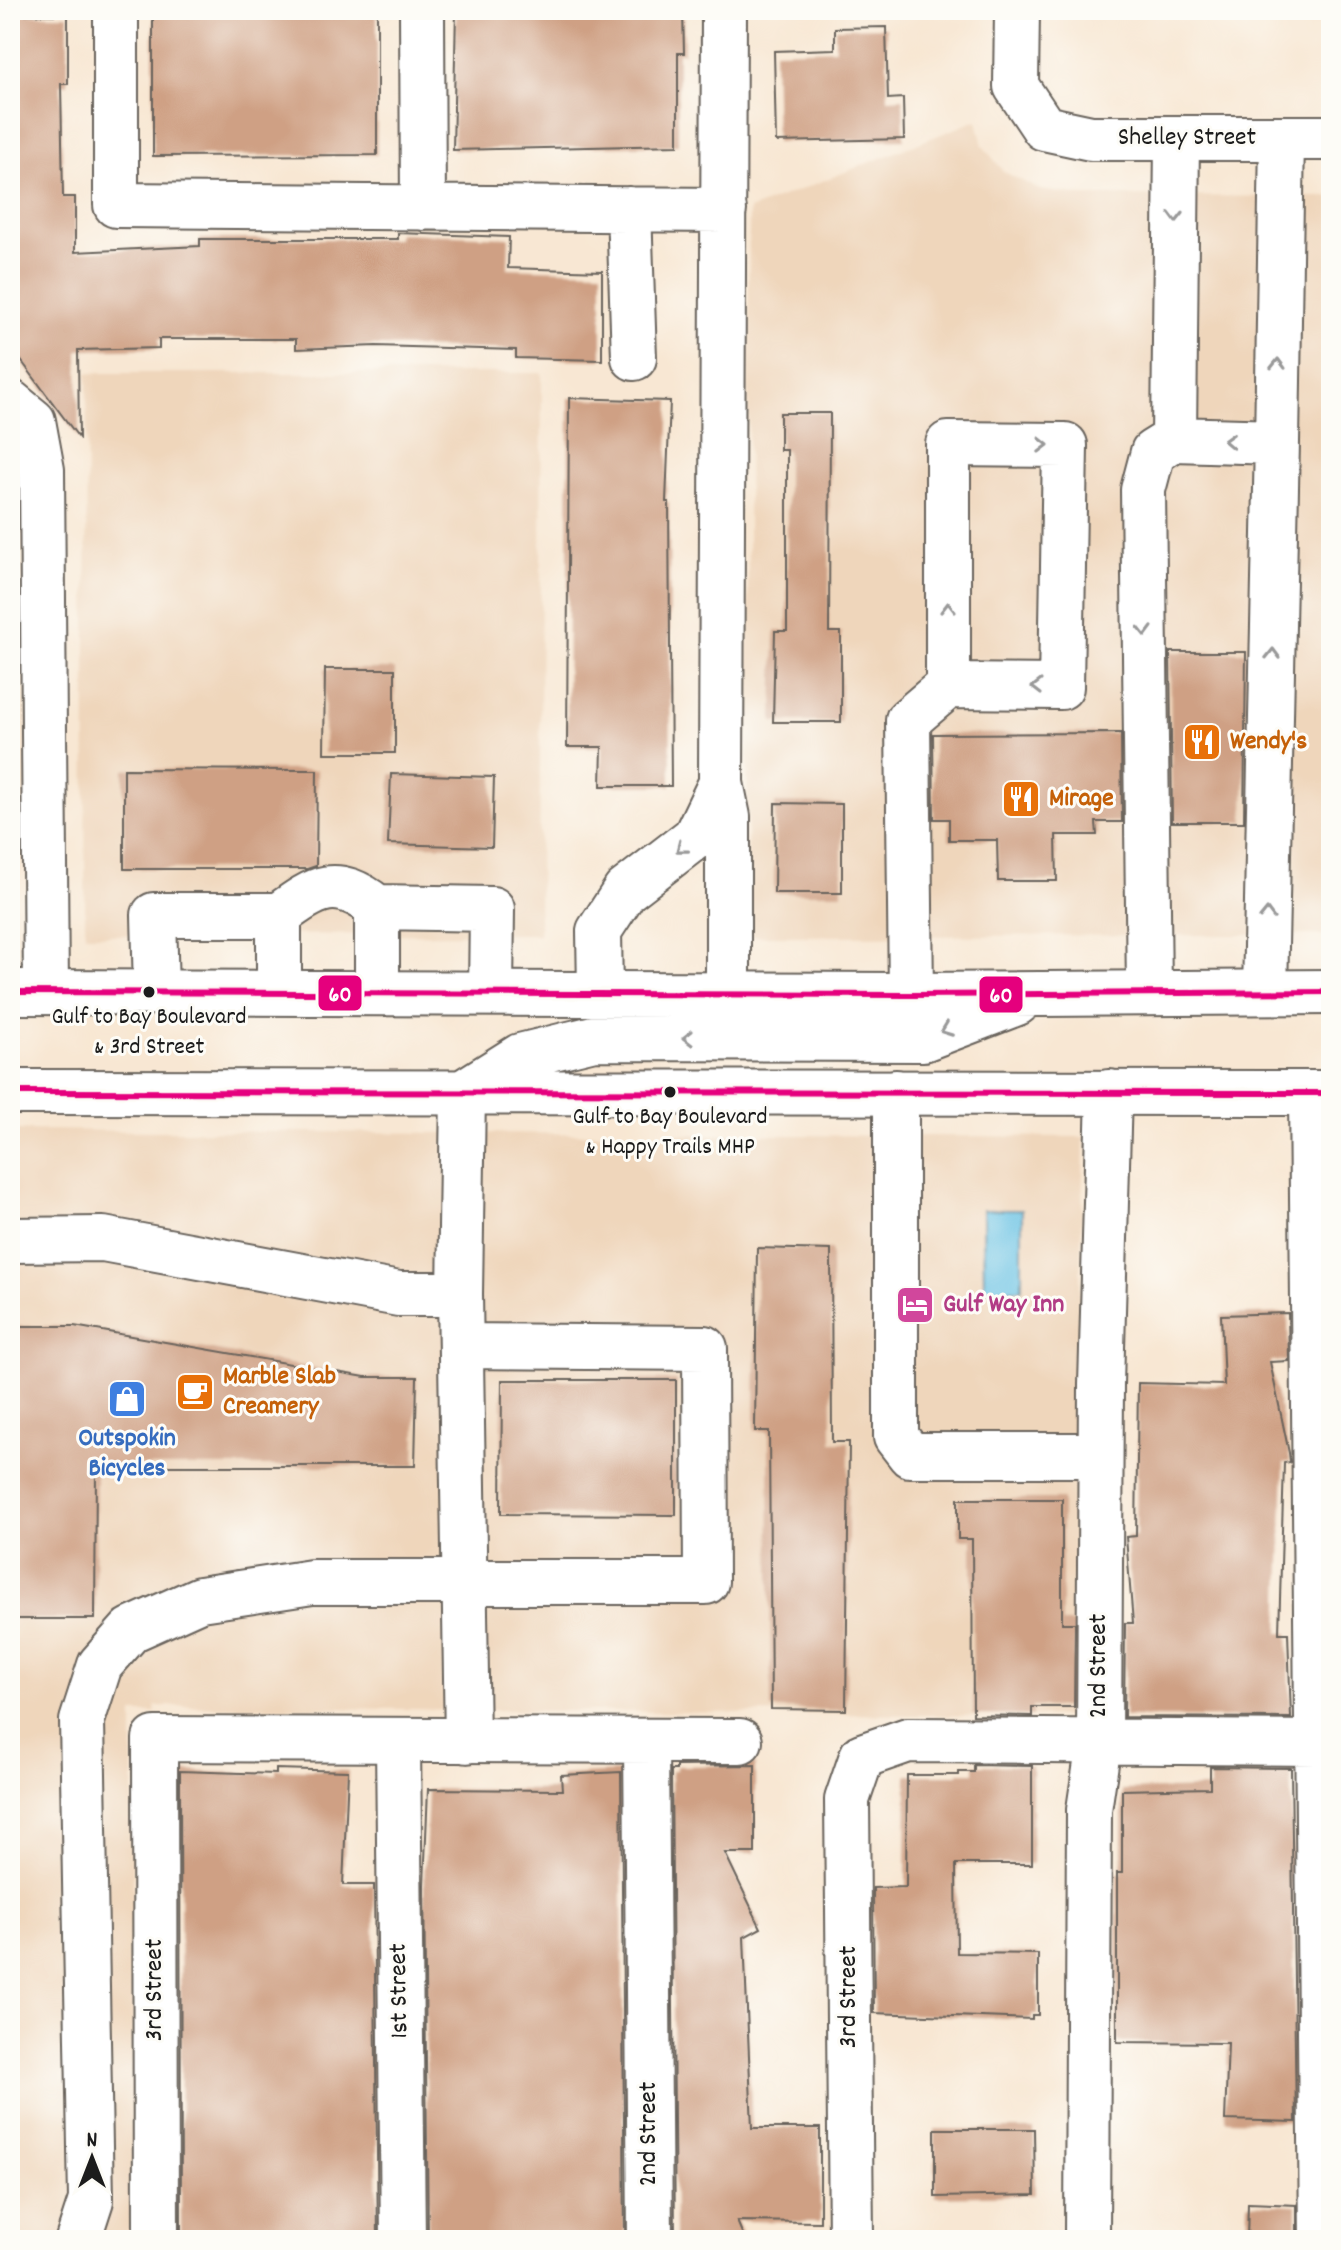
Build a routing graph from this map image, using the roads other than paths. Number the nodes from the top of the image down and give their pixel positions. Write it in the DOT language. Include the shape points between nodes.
graph roads {
  1 [pos="116,10"];
  2 [pos="422,10"];
  3 [pos="724,10"];
  4 [pos="1017,10"];
  5 [pos="1282,138"];
  6 [pos="1331,138"];
  7 [pos="1177,139"];
  8 [pos="423,208"];
  9 [pos="629,209"];
  10 [pos="724,210"];
  11 [pos="634,358"];
  12 [pos="10,402"];
  13 [pos="1174,439"];
  14 [pos="1277,442"];
  15 [pos="948,686"];
  16 [pos="721,783"];
  17 [pos="377,907"];
  18 [pos="279,915"];
  19 [pos="1045,991"];
  20 [pos="1149,991"];
  21 [pos="28,992"];
  22 [pos="156,992"];
  23 [pos="279,992"];
  24 [pos="377,992"];
  25 [pos="491,992"];
  26 [pos="600,992"];
  27 [pos="1265,992"];
  28 [pos="1331,992"];
  29 [pos="728,994"];
  30 [pos="911,995"];
  31 [pos="10,1092"];
  32 [pos="463,1092"];
  33 [pos="896,1092"];
  34 [pos="1109,1092"];
  35 [pos="1321,1093"];
  36 [pos="10,1240"];
  37 [pos="460,1294"];
  38 [pos="461,1346"];
  39 [pos="1100,1455"];
  40 [pos="465,1582"];
  41 [pos="467,1741"];
  42 [pos="646,1741"];
  43 [pos="740,1741"];
  44 [pos="398,1742"];
  45 [pos="1099,1743"];
  46 [pos="1317,1743"];
  47 [pos="78,2240"];
  48 [pos="156,2240"];
  49 [pos="403,2240"];
  50 [pos="650,2240"];
  51 [pos="851,2240"];
  52 [pos="1087,2240"];
  53 [pos="1322,2240"];
  1 -- 8 [label="street" via="116,205"];
  2 -- 8 [label="street"];
  3 -- 10 [label="street"];
  4 -- 7 [label="street, Shelley Street" via="1016,86 1044,128 1091,138"];
  5 -- 6 [label="street, Shelley Street"];
  5 -- 7 [label="street, Shelley Street"];
  14 -- 5 [label="street, one-way"];
  7 -- 13 [label="street, one-way"];
  8 -- 9 [label="street"];
  9 -- 10 [label="street"];
  9 -- 11 [label="street"];
  10 -- 16 [label="street"];
  12 -- 21 [label="street" via="33,421 42,470"];
  14 -- 13 [label="street, one-way"];
  13 -- 20 [label="street, one-way" via="1153,452 1143,490"];
  27 -- 14 [label="street, one-way"];
  15 -- 15 [label="street, one-way" via="948,444 1065,445 1061,687"];
  15 -- 30 [label="street" via="908,720"];
  16 -- 26 [label="street, one-way" via="695,837 625,891 599,931"];
  16 -- 29 [label="street" via="728,817"];
  17 -- 18 [label="street" via="355,890 314,889"];
  17 -- 24 [label="street"];
  17 -- 25 [label="street" via="492,909"];
  18 -- 22 [label="street" via="154,915"];
  18 -- 23 [label="street"];
  19 -- 20 [label="street"];
  19 -- 30 [label="street"];
  19 -- 32 [label="street, one-way" via="923,1039 594,1038 520,1056"];
  20 -- 27 [label="street"];
  21 -- 22 [label="street"];
  22 -- 23 [label="street"];
  23 -- 24 [label="street"];
  24 -- 25 [label="street"];
  25 -- 26 [label="street"];
  26 -- 29 [label="street"];
  27 -- 28 [label="street"];
  29 -- 30 [label="street"];
  31 -- 32 [label="street"];
  32 -- 33 [label="street"];
  32 -- 37 [label="street"];
  33 -- 34 [label="street"];
  33 -- 39 [label="street" via="896,1437 910,1455"];
  34 -- 35 [label="street"];
  34 -- 39 [label="street, 2nd Street"];
  35 -- 46 [label="street"];
  36 -- 37 [label="street" via="103,1239 399,1294"];
  37 -- 38 [label="street"];
  38 -- 40 [label="street"];
  38 -- 40 [label="street" via="705,1348 706,1582"];
  39 -- 45 [label="street, 2nd Street"];
  40 -- 41 [label="street"];
  40 -- 47 [label="street" via="312,1582 200,1599 131,1630 100,1665 82,1721 91,2200"];
  41 -- 42 [label="street"];
  41 -- 44 [label="street"];
  42 -- 43 [label="street"];
  42 -- 50 [label="street, 2nd Street"];
  44 -- 48 [label="street, 3rd Street" via="155,1739"];
  44 -- 49 [label="street, 1st Street"];
  45 -- 46 [label="street"];
  45 -- 51 [label="street, 3rd Street" via="908,1740 862,1756 847,1800"];
  45 -- 52 [label="street, 2nd Street" via="1089,1810"];
  46 -- 53 [label="street"];
}
